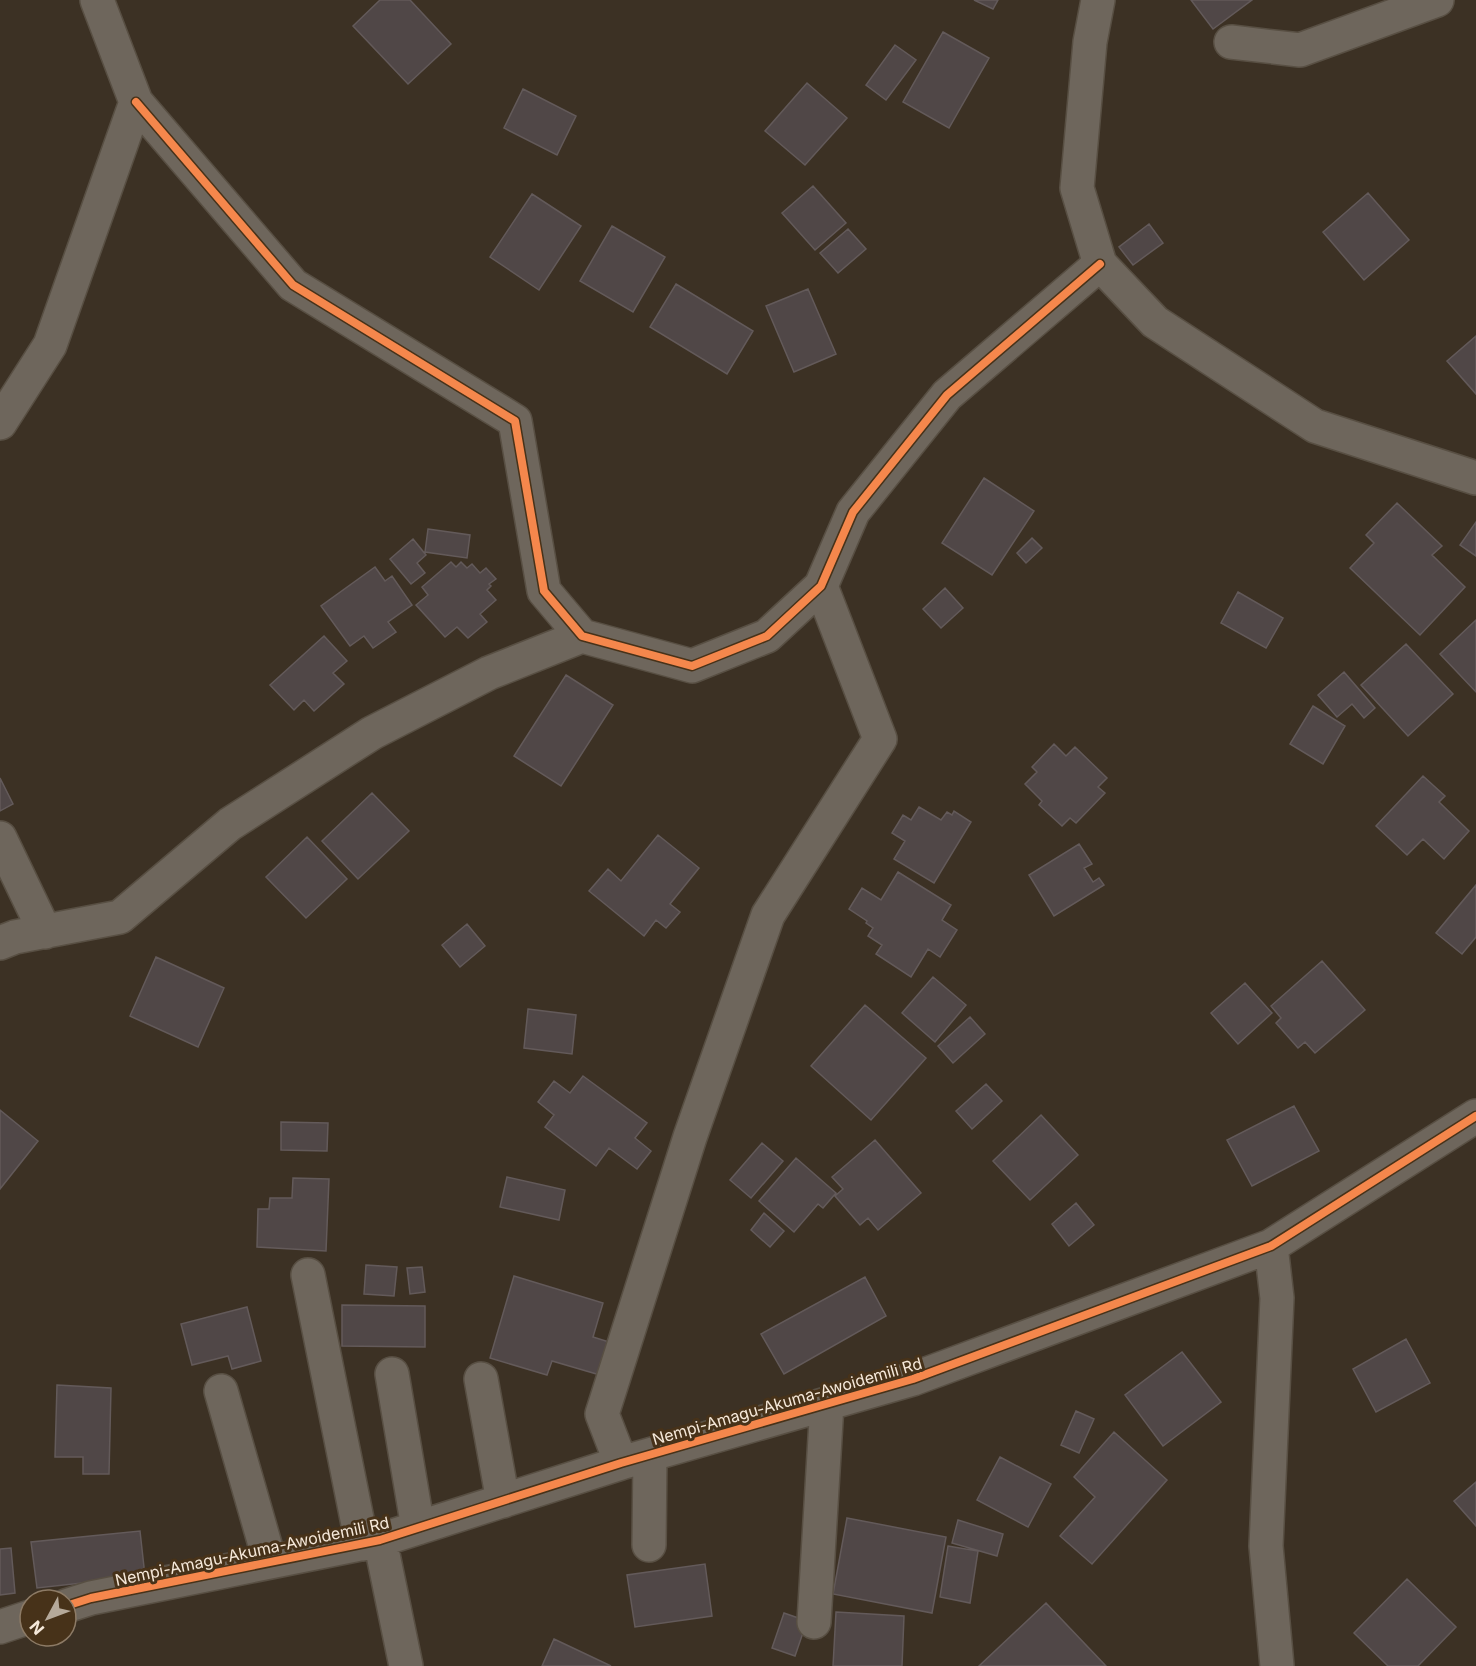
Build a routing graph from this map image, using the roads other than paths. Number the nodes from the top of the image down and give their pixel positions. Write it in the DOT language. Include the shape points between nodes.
graph roads {
  1 [pos="97,0"];
  2 [pos="1098,0"];
  3 [pos="1437,0"];
  4 [pos="1231,42"];
  5 [pos="136,102"];
  6 [pos="1100,264"];
  7 [pos="0,423"];
  8 [pos="1476,478"];
  9 [pos="821,586"];
  10 [pos="582,636"];
  11 [pos="0,838"];
  12 [pos="45,932"];
  13 [pos="0,943"];
  14 [pos="1476,1116"];
  15 [pos="1271,1246"];
  16 [pos="308,1275"];
  17 [pos="392,1374"];
  18 [pos="481,1379"];
  19 [pos="221,1391"];
  20 [pos="827,1404"];
  21 [pos="636,1459"];
  22 [pos="503,1501"];
  23 [pos="418,1528"];
  24 [pos="371,1542"];
  25 [pos="649,1545"];
  26 [pos="270,1562"];
  27 [pos="78,1602"];
  28 [pos="18,1621"];
  29 [pos="814,1622"];
  30 [pos="0,1627"];
  31 [pos="406,1666"];
  32 [pos="1277,1666"];
  1 -- 5 [label="street"];
  2 -- 6 [label="street" via="1090,42 1077,188"];
  3 -- 4 [label="street" via="1300,50"];
  5 -- 7 [label="street" via="50,345"];
  5 -- 10 [label="street" via="293,285 515,421 543,591"];
  6 -- 8 [label="street" via="1155,322 1315,426"];
  6 -- 9 [label="street" via="947,395 853,512"];
  9 -- 10 [label="street" via="767,636 692,666"];
  9 -- 21 [label="street" via="880,739 768,915 690,1137 602,1414"];
  10 -- 12 [label="street" via="489,673 372,733 230,824 120,917"];
  11 -- 12 [label="street"];
  12 -- 13 [label="street"];
  14 -- 15 [label="street, Nempi-Amagu-Akuma-Awoidemili Rd"];
  15 -- 20 [label="street, Nempi-Amagu-Akuma-Awoidemili Rd" via="913,1379"];
  15 -- 32 [label="street" via="1277,1298 1266,1546"];
  16 -- 24 [label="street"];
  17 -- 23 [label="street"];
  18 -- 22 [label="street"];
  19 -- 26 [label="street"];
  20 -- 21 [label="street, Nempi-Amagu-Akuma-Awoidemili Rd"];
  20 -- 29 [label="street"];
  21 -- 22 [label="street, Nempi-Amagu-Akuma-Awoidemili Rd"];
  21 -- 25 [label="street"];
  22 -- 23 [label="street, Nempi-Amagu-Akuma-Awoidemili Rd"];
  23 -- 24 [label="street, Nempi-Amagu-Akuma-Awoidemili Rd"];
  24 -- 26 [label="street, Nempi-Amagu-Akuma-Awoidemili Rd"];
  24 -- 31 [label="street"];
  26 -- 27 [label="street, Nempi-Amagu-Akuma-Awoidemili Rd"];
  28 -- 30 [label="street"];
}
